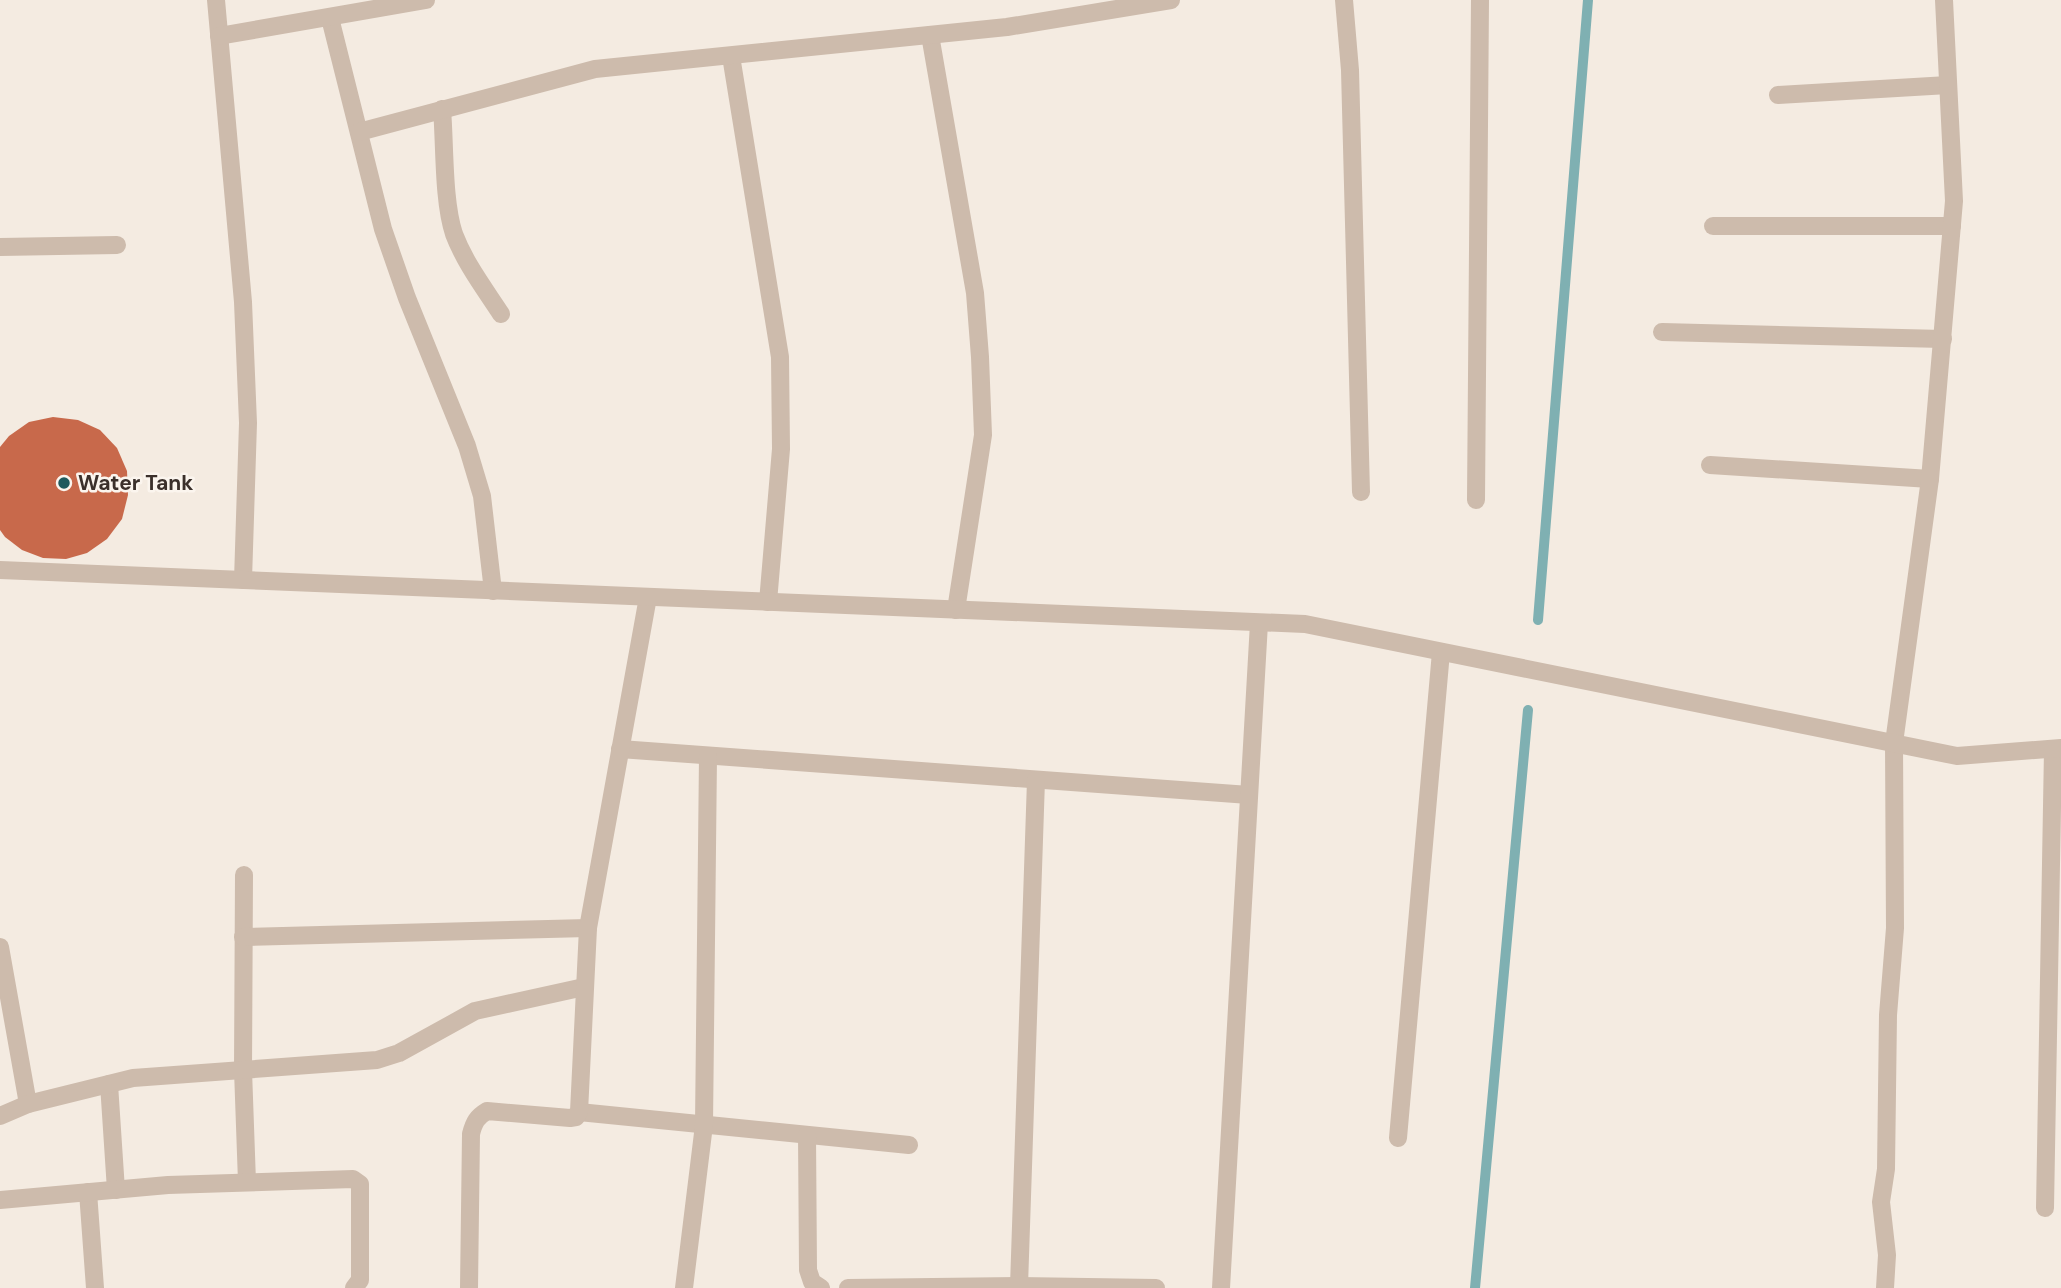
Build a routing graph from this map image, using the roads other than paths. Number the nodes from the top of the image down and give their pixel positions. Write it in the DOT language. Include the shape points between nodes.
graph roads {
  1 [pos="216,0"];
  2 [pos="426,0"];
  3 [pos="1171,0"];
  4 [pos="1344,0"];
  5 [pos="1480,0"];
  6 [pos="1944,0"];
  7 [pos="330,18"];
  8 [pos="930,35"];
  9 [pos="219,36"];
  10 [pos="731,56"];
  11 [pos="1948,85"];
  12 [pos="1778,95"];
  13 [pos="442,109"];
  14 [pos="359,132"];
  15 [pos="1713,226"];
  16 [pos="1952,226"];
  17 [pos="117,245"];
  18 [pos="0,247"];
  19 [pos="501,314"];
  20 [pos="1662,332"];
  21 [pos="1943,338"];
  22 [pos="1710,465"];
  23 [pos="1930,479"];
  24 [pos="1361,492"];
  25 [pos="1476,500"];
  26 [pos="0,570"];
  27 [pos="243,580"];
  28 [pos="493,591"];
  29 [pos="648,597"];
  30 [pos="768,602"];
  31 [pos="956,610"];
  32 [pos="1259,623"];
  33 [pos="1441,652"];
  34 [pos="1894,743"];
  35 [pos="2057,749"];
  36 [pos="620,750"];
  37 [pos="708,756"];
  38 [pos="1036,780"];
  39 [pos="1249,794"];
  40 [pos="244,875"];
  41 [pos="588,928"];
  42 [pos="243,937"];
  43 [pos="0,947"];
  44 [pos="584,987"];
  45 [pos="243,1070"];
  46 [pos="109,1084"];
  47 [pos="28,1104"];
  48 [pos="579,1112"];
  49 [pos="0,1116"];
  50 [pos="704,1125"];
  51 [pos="807,1135"];
  52 [pos="1398,1138"];
  53 [pos="909,1146"];
  54 [pos="247,1182"];
  55 [pos="116,1190"];
  56 [pos="88,1192"];
  57 [pos="0,1200"];
  58 [pos="2045,1208"];
  59 [pos="1019,1286"];
  60 [pos="95,1288"];
  61 [pos="354,1288"];
  62 [pos="469,1288"];
  63 [pos="684,1288"];
  64 [pos="821,1288"];
  65 [pos="848,1288"];
  66 [pos="1156,1288"];
  67 [pos="1221,1288"];
  68 [pos="1885,1288"];
  1 -- 9 [label="street"];
  2 -- 7 [label="street"];
  3 -- 8 [label="street"];
  4 -- 24 [label="street" via="1350,70"];
  5 -- 25 [label="street"];
  6 -- 11 [label="street"];
  7 -- 9 [label="street"];
  7 -- 14 [label="street"];
  8 -- 10 [label="street"];
  8 -- 31 [label="street" via="975,293 980,357 983,435"];
  9 -- 27 [label="street" via="243,302 248,423"];
  10 -- 13 [label="street" via="595,69"];
  10 -- 30 [label="street" via="780,357 781,449"];
  11 -- 12 [label="street"];
  11 -- 16 [label="street"];
  13 -- 14 [label="street"];
  13 -- 19 [label="street" via="453,232 467,263"];
  14 -- 28 [label="street" via="383,229 471,458 482,496"];
  15 -- 16 [label="street"];
  16 -- 21 [label="street"];
  17 -- 18 [label="street"];
  20 -- 21 [label="street"];
  21 -- 23 [label="street"];
  22 -- 23 [label="street"];
  23 -- 34 [label="street"];
  26 -- 27 [label="street"];
  27 -- 28 [label="street"];
  28 -- 29 [label="street"];
  29 -- 30 [label="street"];
  29 -- 36 [label="street"];
  30 -- 31 [label="street"];
  31 -- 32 [label="street"];
  32 -- 33 [label="street" via="1305,624"];
  32 -- 39 [label="street"];
  33 -- 34 [label="street"];
  33 -- 52 [label="street"];
  34 -- 35 [label="street" via="1957,756"];
  34 -- 68 [label="street" via="1895,928 1881,1202"];
  35 -- 58 [label="street"];
  36 -- 37 [label="street"];
  36 -- 41 [label="street"];
  37 -- 38 [label="street"];
  37 -- 50 [label="street"];
  38 -- 39 [label="street"];
  38 -- 59 [label="street"];
  39 -- 67 [label="street"];
  40 -- 42 [label="street"];
  41 -- 42 [label="street"];
  41 -- 44 [label="street"];
  42 -- 45 [label="street"];
  43 -- 47 [label="street"];
  44 -- 45 [label="street" via="475,1011 399,1054 377,1060"];
  44 -- 48 [label="street"];
  45 -- 46 [label="street"];
  45 -- 54 [label="street"];
  46 -- 47 [label="street"];
  46 -- 55 [label="street"];
  47 -- 49 [label="street"];
  48 -- 50 [label="street"];
  48 -- 62 [label="street" via="570,1118 487,1111 474,1123"];
  50 -- 51 [label="street"];
  50 -- 63 [label="street"];
  51 -- 53 [label="street"];
  51 -- 64 [label="street" via="808,1270 812,1282"];
  54 -- 55 [label="street"];
  54 -- 61 [label="street" via="357,1181 360,1280"];
  55 -- 56 [label="street"];
  56 -- 57 [label="street"];
  56 -- 60 [label="street"];
  59 -- 65 [label="street"];
  59 -- 66 [label="street"];
}
